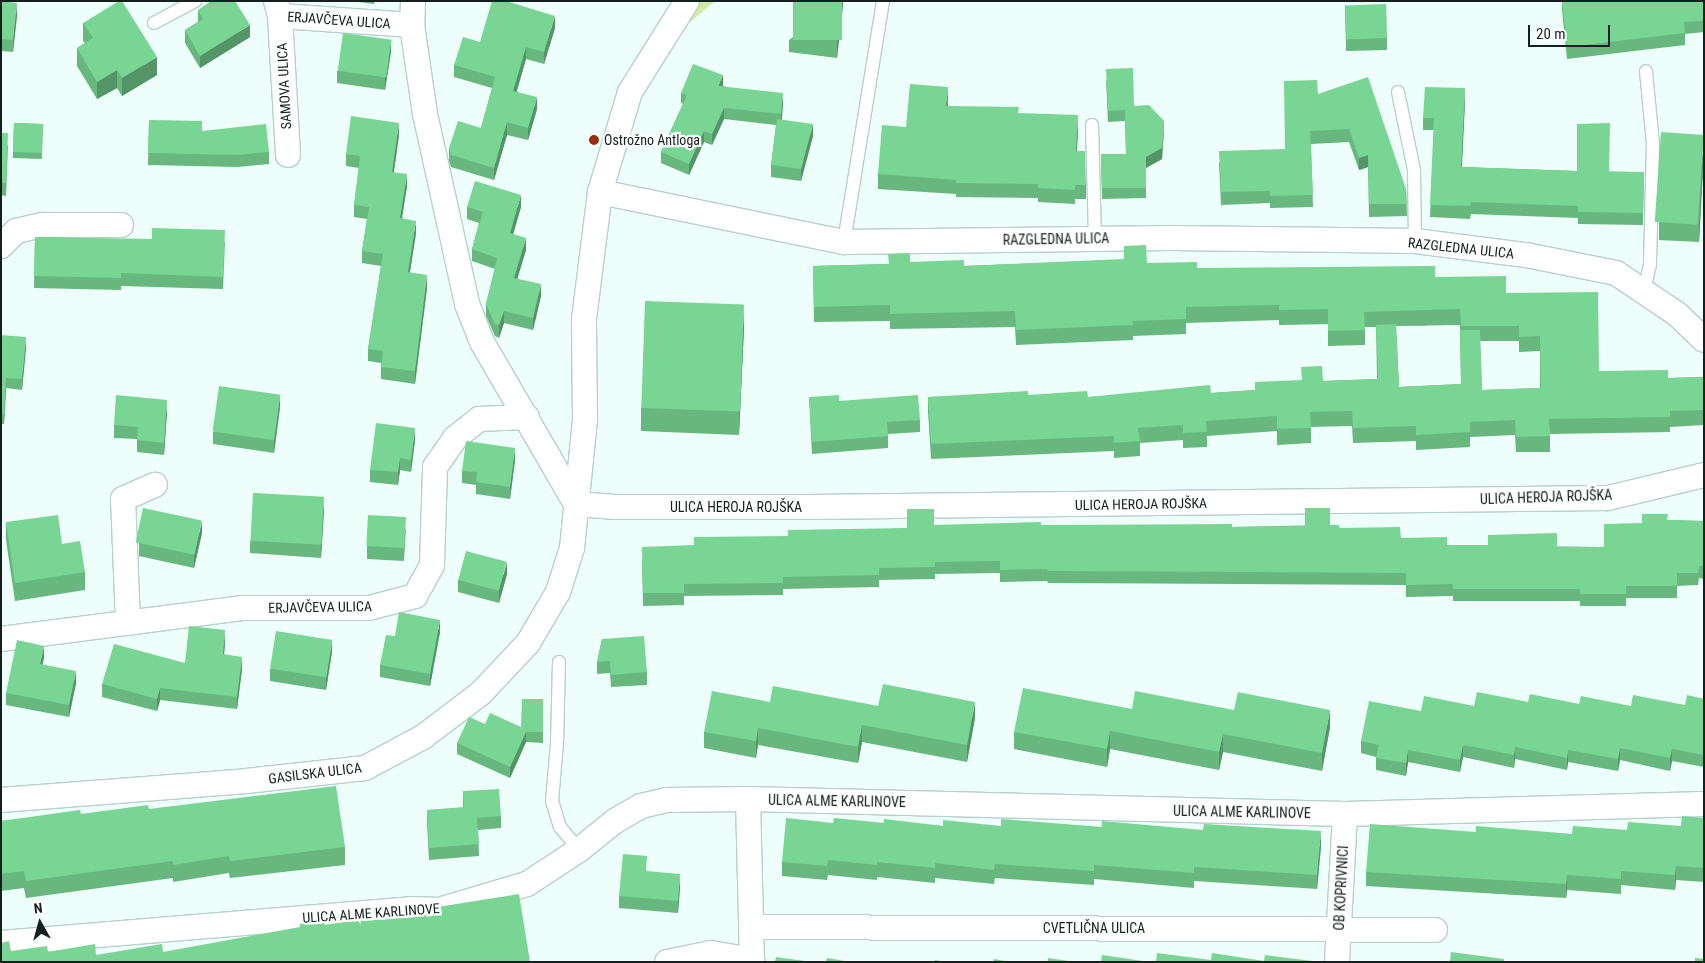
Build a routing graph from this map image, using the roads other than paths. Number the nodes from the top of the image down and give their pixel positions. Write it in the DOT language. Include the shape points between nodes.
graph roads {
  1 [pos="195,1"];
  2 [pos="413,1"];
  3 [pos="686,1"];
  4 [pos="884,1"];
  5 [pos="278,9"];
  6 [pos="154,23"];
  7 [pos="412,25"];
  8 [pos="1646,70"];
  9 [pos="1398,92"];
  10 [pos="1092,126"];
  11 [pos="288,156"];
  12 [pos="600,192"];
  13 [pos="121,225"];
  14 [pos="1095,239"];
  15 [pos="1414,241"];
  16 [pos="844,242"];
  17 [pos="1,246"];
  18 [pos="1644,292"];
  19 [pos="1704,340"];
  20 [pos="527,417"];
  21 [pos="1704,475"];
  22 [pos="154,485"];
  23 [pos="576,504"];
  24 [pos="128,623"];
  25 [pos="1,639"];
  26 [pos="559,662"];
  27 [pos="748,799"];
  28 [pos="1,800"];
  29 [pos="1704,804"];
  30 [pos="1345,814"];
  31 [pos="579,850"];
  32 [pos="753,927"];
  33 [pos="1338,929"];
  34 [pos="1435,930"];
  35 [pos="1,943"];
  36 [pos="752,961"];
  37 [pos="667,962"];
  38 [pos="1337,962"];
  1 -- 6 [label="lane"];
  2 -- 7 [label="street"];
  3 -- 12 [label="street" via="630,92"];
  4 -- 16 [label="lane"];
  5 -- 7 [label="street, ERJAVČEVA ULICA"];
  5 -- 11 [label="street, SAMOVA ULICA"];
  7 -- 20 [label="street" via="425,114 467,304 482,342"];
  8 -- 18 [label="lane" via="1653,144 1650,264"];
  9 -- 15 [label="lane" via="1414,170"];
  10 -- 14 [label="lane"];
  12 -- 16 [label="street, RAZGLEDNA ULICA"];
  12 -- 23 [label="street, GASILSKA ULICA" via="584,318 585,420"];
  13 -- 17 [label="street" via="43,224 16,231"];
  14 -- 15 [label="street, RAZGLEDNA ULICA"];
  14 -- 16 [label="street, RAZGLEDNA ULICA"];
  15 -- 18 [label="street, RAZGLEDNA ULICA" via="1526,255 1616,273"];
  18 -- 19 [label="street, RAZGLEDNA ULICA" via="1677,314"];
  20 -- 23 [label="street"];
  20 -- 24 [label="street, ERJAVČEVA ULICA" via="479,419 454,438 435,467 432,565 415,596 369,608 242,608"];
  21 -- 23 [label="street, ULICA HEROJA ROJŠKA" via="1608,498 819,507 616,507"];
  22 -- 24 [label="street" via="123,499"];
  23 -- 28 [label="street, GASILSKA ULICA" via="572,548 558,592 528,644 481,693 423,737 365,768 246,781"];
  24 -- 25 [label="street, ERJAVČEVA ULICA"];
  26 -- 31 [label="lane" via="552,802 560,827"];
  27 -- 30 [label="street, ULICA ALME KARLINOVE"];
  27 -- 31 [label="street, ULICA ALME KARLINOVE" via="666,800 641,806 615,821"];
  27 -- 32 [label="street"];
  29 -- 30 [label="street, ULICA ALME KARLINOVE"];
  30 -- 33 [label="street, OB KOPRIVNICI"];
  31 -- 35 [label="street, ULICA ALME KARLINOVE" via="527,884 439,910 411,908"];
  32 -- 33 [label="street, CVETLIČNA ULICA"];
  32 -- 36 [label="street"];
  33 -- 34 [label="street, CVETLIČNA ULICA"];
  33 -- 38 [label="street, OB KOPRIVNICI"];
  36 -- 37 [label="street" via="711,953"];
}
